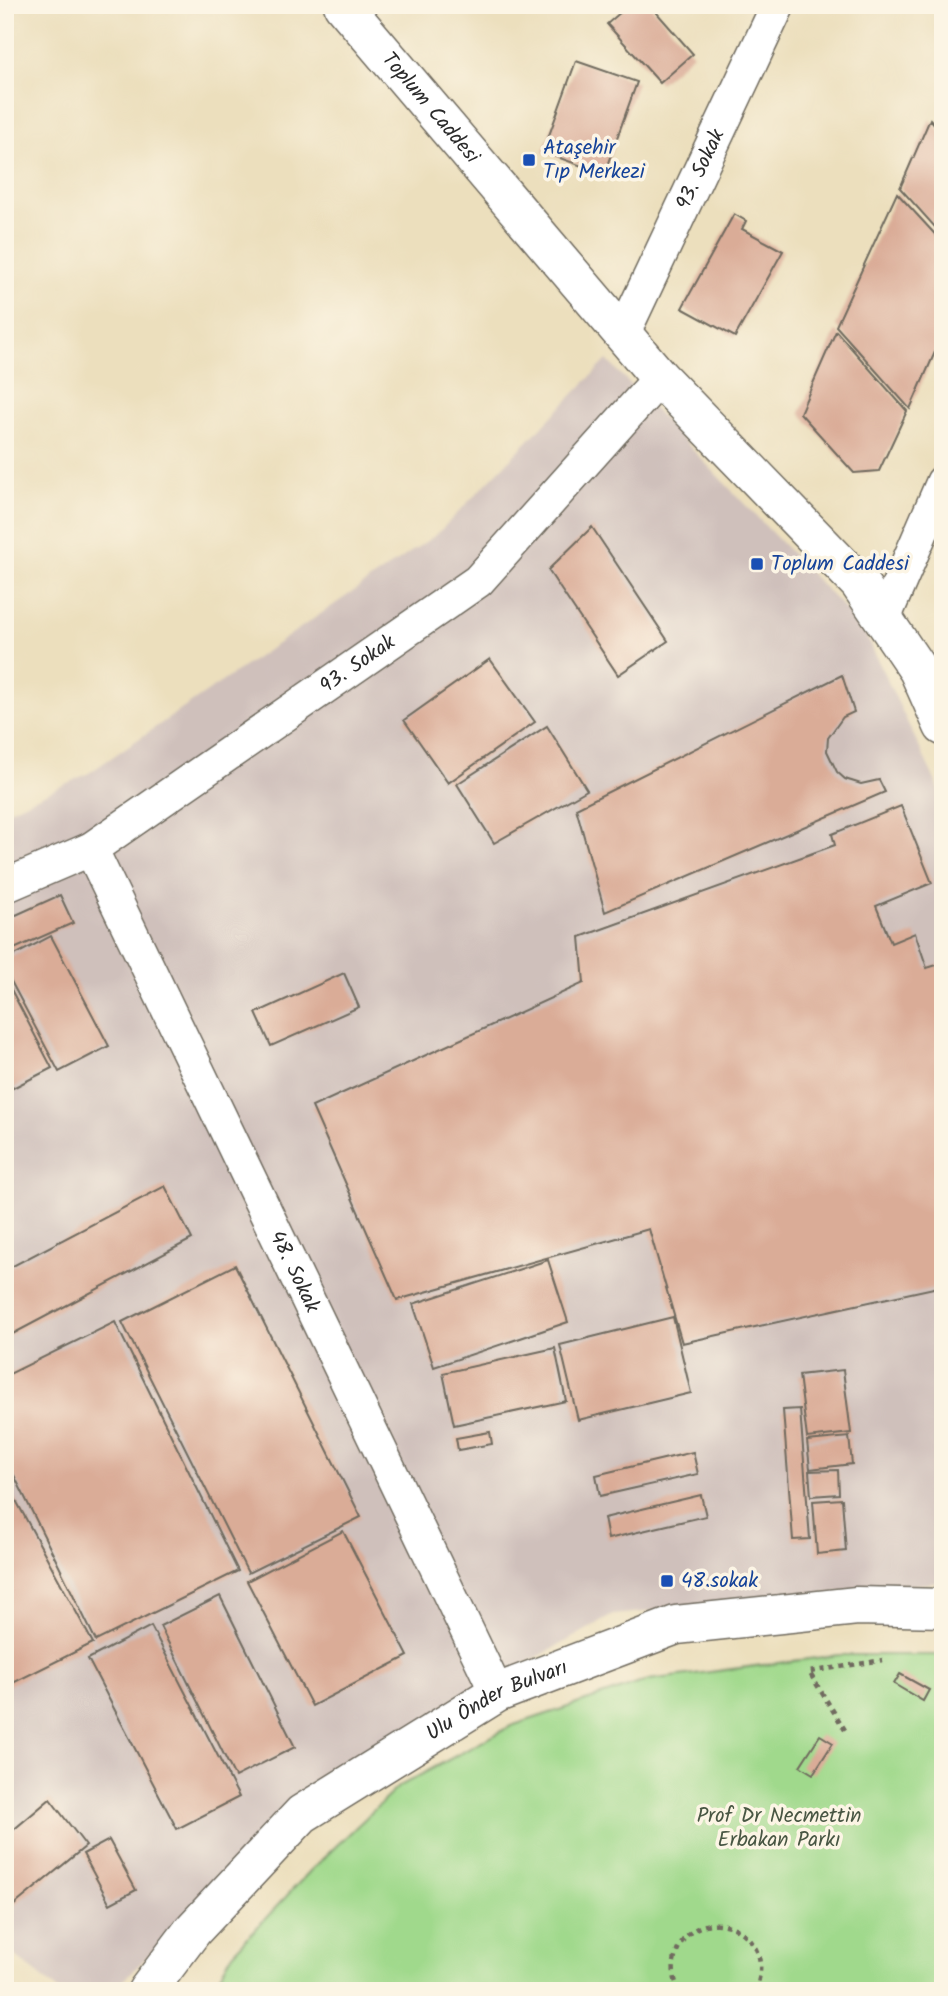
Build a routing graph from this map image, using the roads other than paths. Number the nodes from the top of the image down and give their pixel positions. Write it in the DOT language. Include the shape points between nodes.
graph roads {
  1 [pos="343,5"];
  2 [pos="778,5"];
  3 [pos="623,334"];
  4 [pos="660,378"];
  5 [pos="943,482"];
  6 [pos="884,618"];
  7 [pos="943,726"];
  8 [pos="90,849"];
  9 [pos="5,886"];
  10 [pos="943,1608"];
  11 [pos="498,1693"];
  12 [pos="147,1991"];
  1 -- 3 [label="street, Toplum Caddesi"];
  2 -- 3 [label="street, 93. Sokak"];
  3 -- 4 [label="street, Toplum Caddesi"];
  4 -- 6 [label="street, Toplum Caddesi" via="859,583"];
  4 -- 8 [label="street, 93. Sokak" via="478,581"];
  5 -- 6 [label="street"];
  6 -- 7 [label="street, Toplum Caddesi" via="918,670"];
  8 -- 9 [label="street, 93. Sokak"];
  8 -- 11 [label="street, 48. Sokak"];
  10 -- 11 [label="street, Ulu Önder Bulvarı" via="857,1606 676,1625"];
  11 -- 12 [label="street, Ulu Önder Bulvarı" via="302,1814 193,1930"];
}
